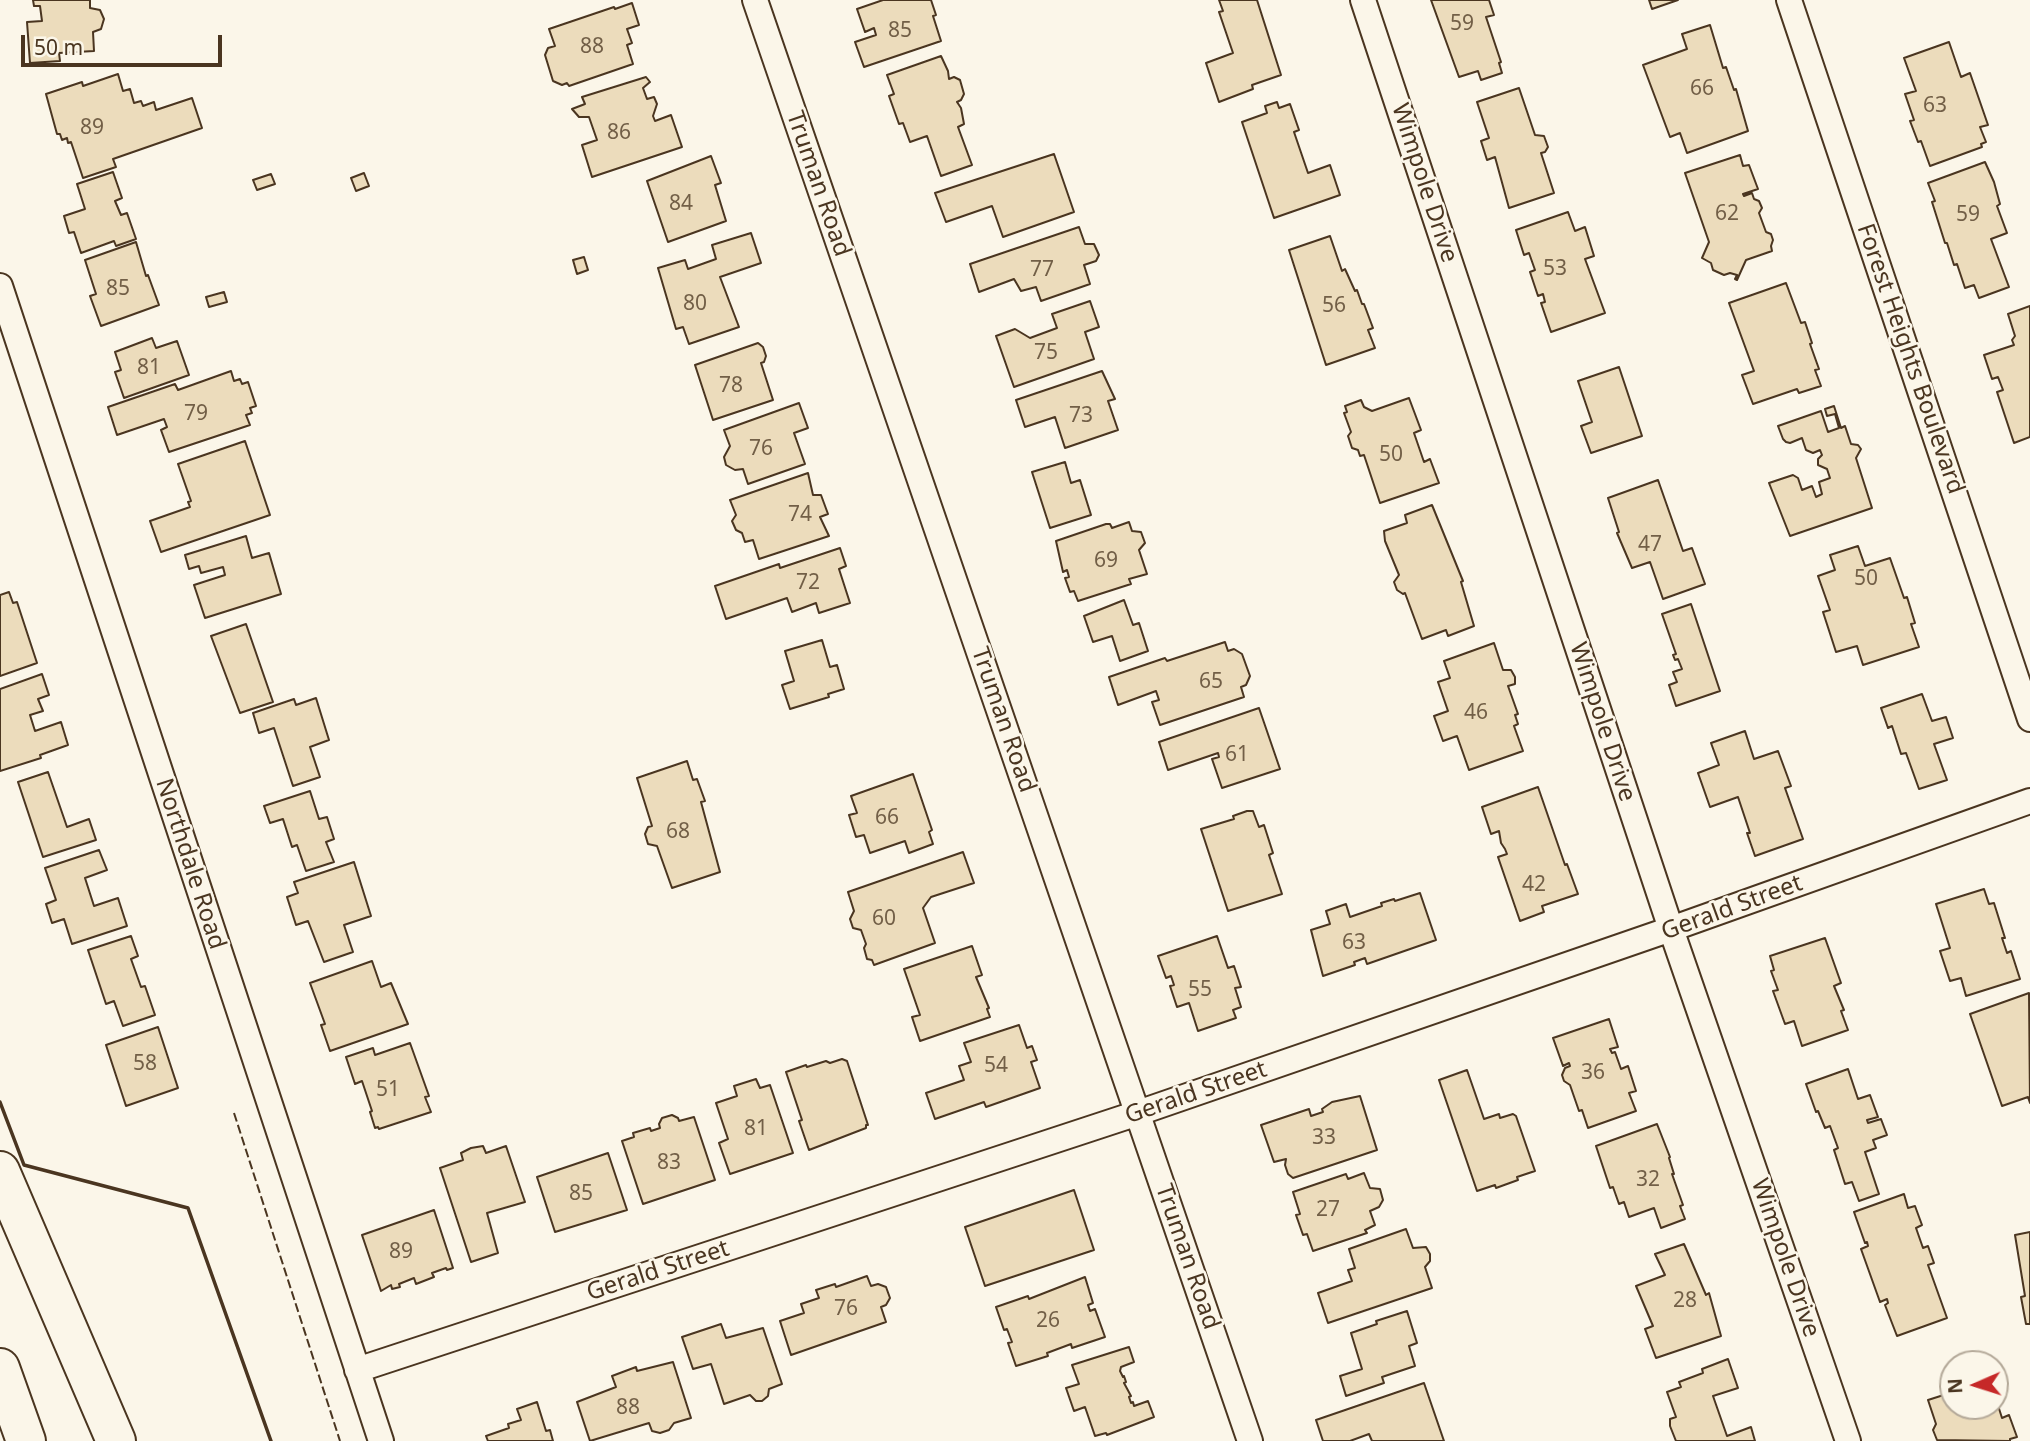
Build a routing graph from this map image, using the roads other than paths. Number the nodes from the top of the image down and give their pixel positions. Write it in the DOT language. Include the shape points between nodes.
graph roads {
  1 [pos="755,0"];
  2 [pos="1363,0"];
  3 [pos="1789,0"];
  4 [pos="0,286"];
  5 [pos="2030,719"];
  6 [pos="2030,801"];
  7 [pos="1671,929"];
  8 [pos="1138,1113"];
  9 [pos="0,1171"];
  10 [pos="0,1368"];
  11 [pos="357,1370"];
  12 [pos="26,1441"];
  13 [pos="116,1441"];
  14 [pos="381,1441"];
  15 [pos="1250,1441"];
  16 [pos="1848,1441"];
  1 -- 8 [label="street, Truman Road"];
  2 -- 7 [label="street, Wimpole Drive"];
  3 -- 5 [label="street, Forest Heights Boulevard"];
  4 -- 11 [label="street, Northdale Road"];
  6 -- 7 [label="street, Gerald Street"];
  7 -- 8 [label="street, Gerald Street"];
  7 -- 16 [label="street, Wimpole Drive"];
  8 -- 11 [label="street, Gerald Street"];
  8 -- 15 [label="street, Truman Road"];
  9 -- 13 [label="highway"];
  10 -- 12 [label="highway"];
  11 -- 14 [label="street, Northdale Road"];
}
